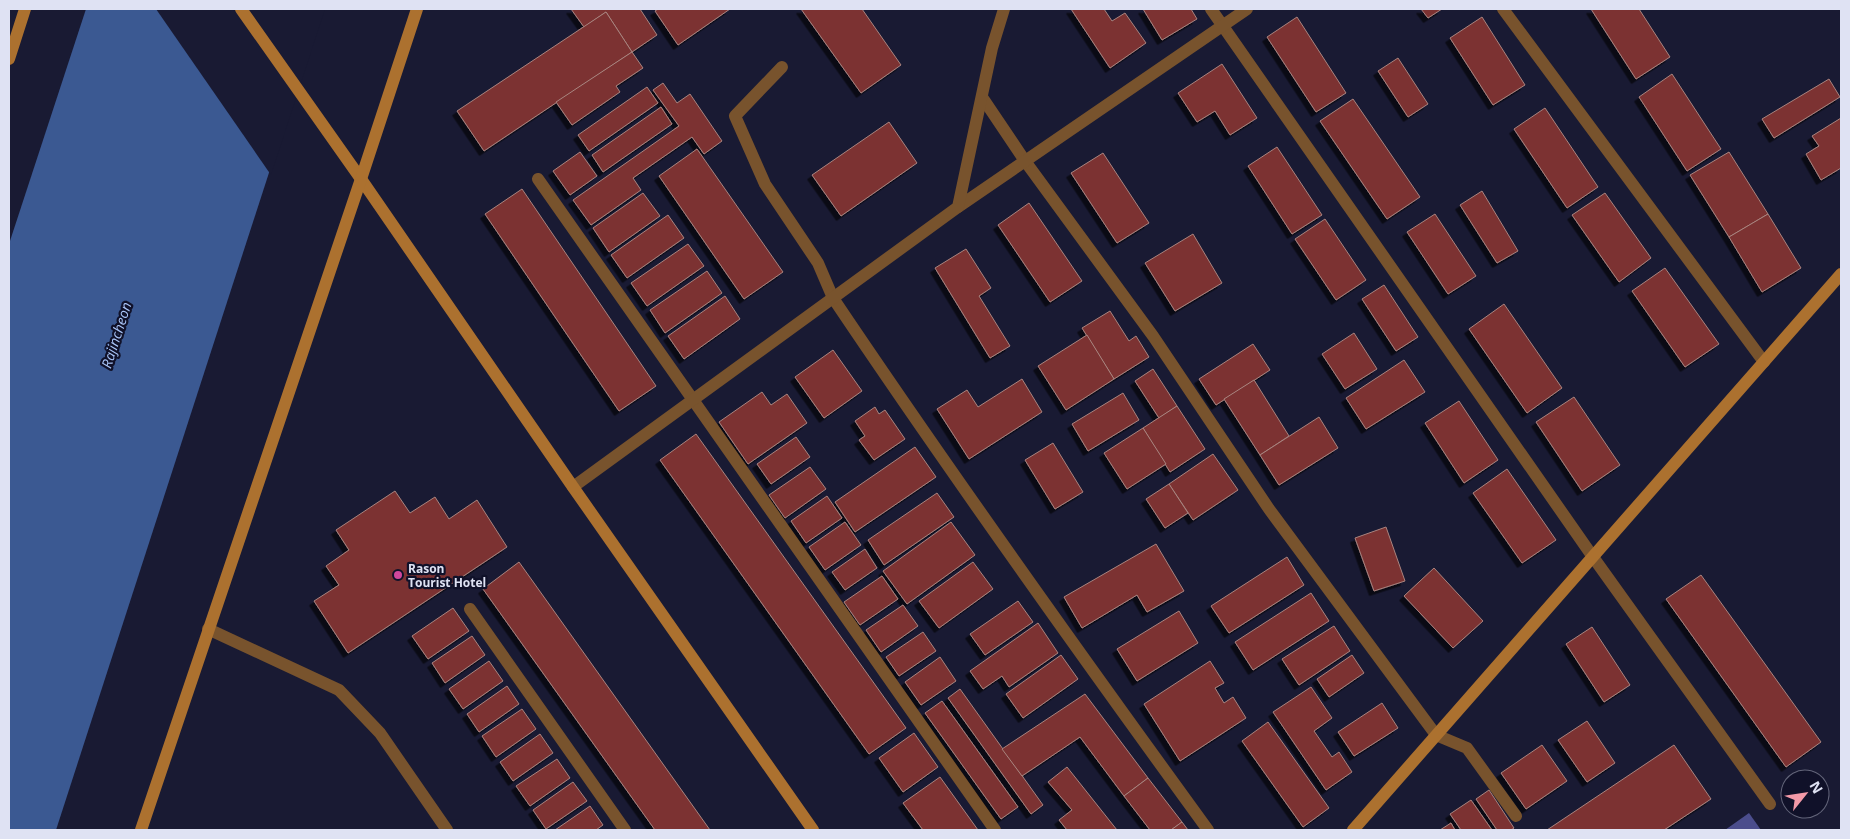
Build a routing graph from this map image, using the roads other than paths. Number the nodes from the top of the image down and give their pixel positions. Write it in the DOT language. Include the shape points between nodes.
graph roads {
  1 [pos="25,9"];
  2 [pos="241,9"];
  3 [pos="417,9"];
  4 [pos="1004,9"];
  5 [pos="1211,9"];
  6 [pos="1247,9"];
  7 [pos="1503,9"];
  8 [pos="1223,25"];
  9 [pos="9,60"];
  10 [pos="782,67"];
  11 [pos="982,97"];
  12 [pos="1025,161"];
  13 [pos="361,179"];
  14 [pos="538,179"];
  15 [pos="958,207"];
  16 [pos="1841,274"];
  17 [pos="833,298"];
  18 [pos="1764,362"];
  19 [pos="693,400"];
  20 [pos="573,487"];
  21 [pos="1593,557"];
  22 [pos="470,609"];
  23 [pos="208,628"];
  24 [pos="1436,735"];
  25 [pos="1770,804"];
  26 [pos="1516,816"];
  27 [pos="141,830"];
  28 [pos="447,830"];
  29 [pos="625,830"];
  30 [pos="813,830"];
  31 [pos="995,830"];
  32 [pos="1208,830"];
  33 [pos="1353,830"];
  1 -- 9 [label="street"];
  2 -- 13 [label="street"];
  3 -- 13 [label="street"];
  4 -- 11 [label="street"];
  5 -- 8 [label="street"];
  6 -- 8 [label="street"];
  7 -- 18 [label="street"];
  8 -- 12 [label="street"];
  8 -- 21 [label="street"];
  10 -- 17 [label="street" via="734,116 765,184 818,264"];
  11 -- 12 [label="street"];
  11 -- 15 [label="street"];
  12 -- 15 [label="street"];
  12 -- 24 [label="street" via="1153,336 1269,509"];
  13 -- 20 [label="street"];
  13 -- 23 [label="street"];
  14 -- 19 [label="street"];
  15 -- 17 [label="street"];
  16 -- 18 [label="street"];
  17 -- 19 [label="street"];
  17 -- 32 [label="street" via="1047,608"];
  18 -- 21 [label="street"];
  19 -- 20 [label="street"];
  19 -- 31 [label="street"];
  20 -- 30 [label="street"];
  21 -- 24 [label="street"];
  21 -- 25 [label="street"];
  22 -- 29 [label="street"];
  23 -- 27 [label="street"];
  23 -- 28 [label="street" via="339,690 380,733"];
  24 -- 26 [label="street" via="1467,748"];
  24 -- 33 [label="street"];
}
